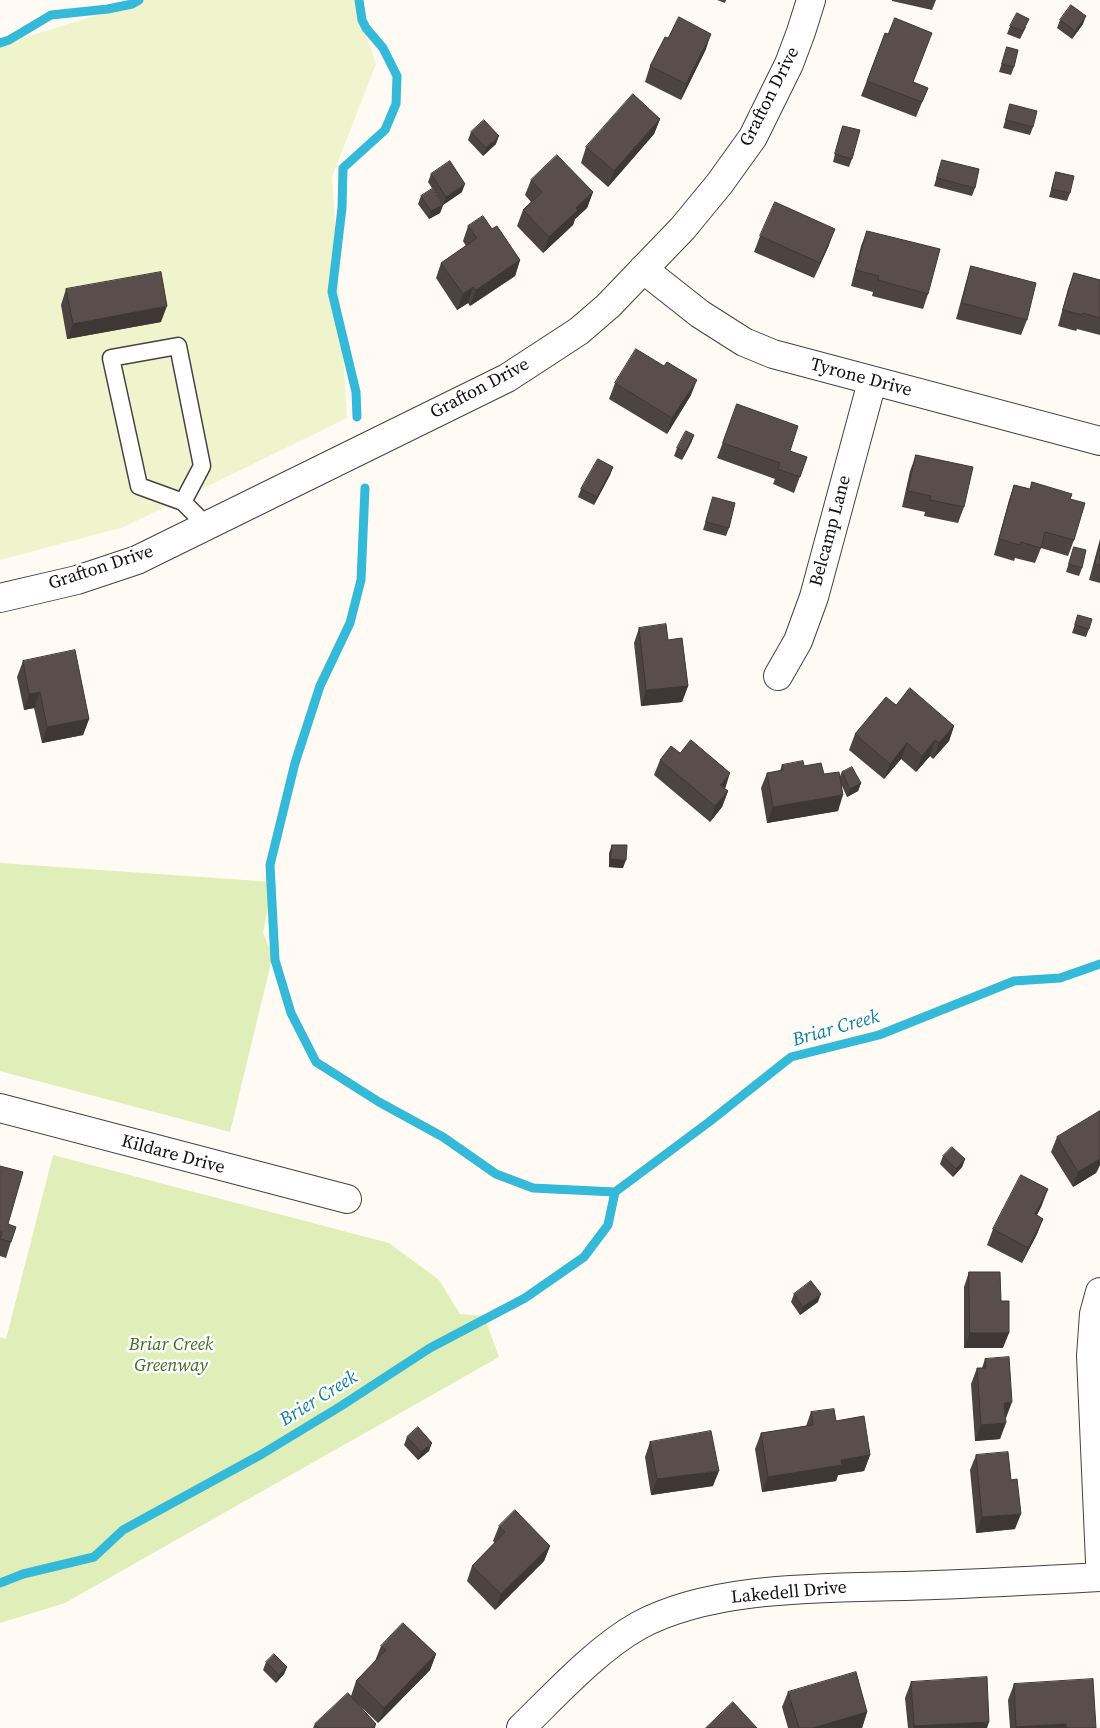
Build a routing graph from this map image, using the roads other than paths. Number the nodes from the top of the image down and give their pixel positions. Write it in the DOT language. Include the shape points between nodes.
graph roads {
  1 [pos="811,0"];
  2 [pos="644,269"];
  3 [pos="872,382"];
  4 [pos="1100,441"];
  5 [pos="183,502"];
  6 [pos="207,526"];
  7 [pos="0,598"];
  8 [pos="778,676"];
  9 [pos="0,1108"];
  10 [pos="346,1200"];
  11 [pos="1100,1292"];
  12 [pos="1100,1562"];
  13 [pos="1100,1577"];
  14 [pos="522,1728"];
  1 -- 2 [label="street, Grafton Drive" via="789,64 753,137 720,183"];
  2 -- 3 [label="street, Tyrone Drive" via="700,314 744,342 773,354"];
  2 -- 6 [label="street, Grafton Drive" via="579,331 507,378"];
  3 -- 4 [label="street, Tyrone Drive"];
  3 -- 8 [label="street, Belcamp Lane" via="814,597 798,640"];
  5 -- 5 [label="lane" via="202,466 178,346 111,358 139,486"];
  5 -- 6 [label="lane"];
  6 -- 7 [label="street, Grafton Drive" via="137,560 76,580"];
  9 -- 10 [label="street, Kildare Drive"];
  11 -- 12 [label="street" via="1094,1314 1091,1356"];
  13 -- 14 [label="street, Lakedell Drive" via="835,1588 716,1599 666,1614 637,1627 570,1680"];
}
